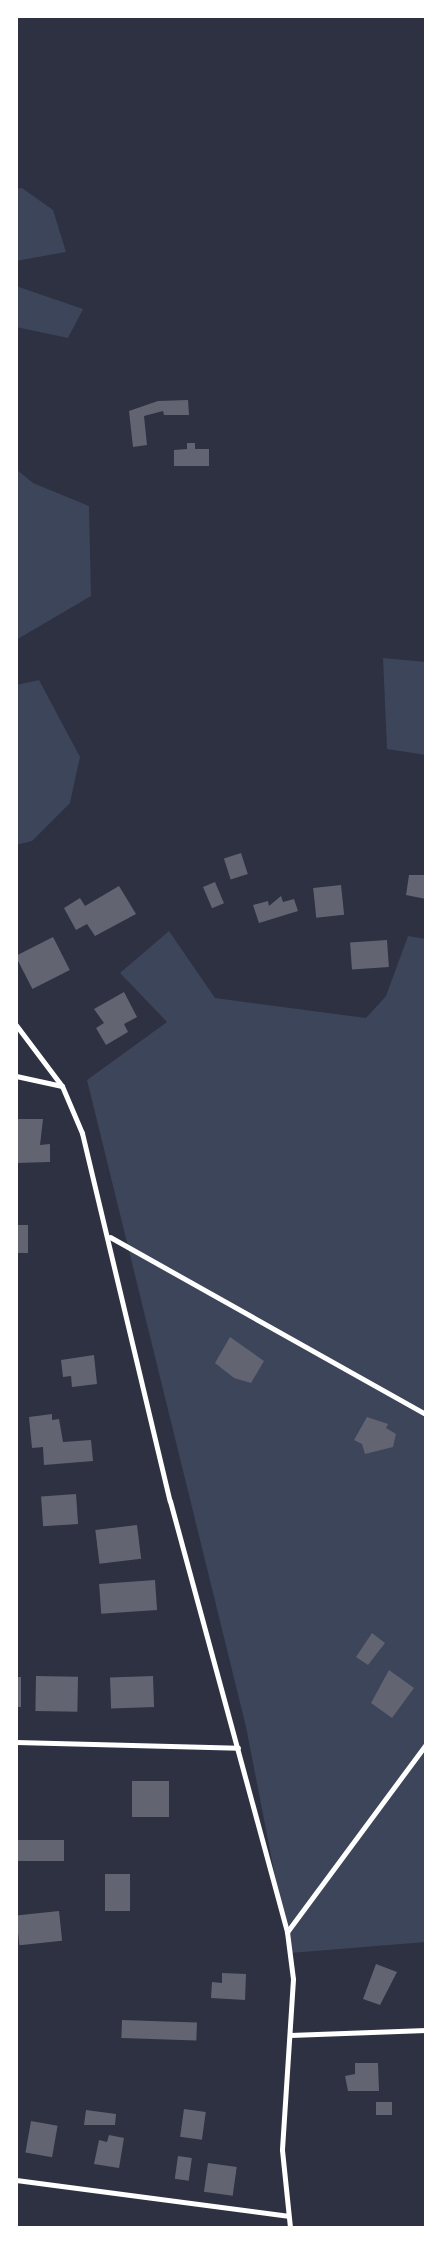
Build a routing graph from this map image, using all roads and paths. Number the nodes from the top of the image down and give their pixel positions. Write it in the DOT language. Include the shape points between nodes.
graph roads {
  1 [pos="16,1025"];
  2 [pos="16,1076"];
  3 [pos="62,1086"];
  4 [pos="110,1237"];
  5 [pos="426,1414"];
  6 [pos="16,1742"];
  7 [pos="426,1744"];
  8 [pos="238,1748"];
  9 [pos="287,1932"];
  10 [pos="426,2030"];
  11 [pos="290,2035"];
  12 [pos="16,2180"];
  13 [pos="288,2216"];
  14 [pos="290,2228"];
  1 -- 3 [label="street"];
  2 -- 3 [label="street"];
  3 -- 4 [label="street" via="82,1133"];
  4 -- 5 [label="street"];
  4 -- 8 [label="street" via="170,1501"];
  6 -- 8 [label="street"];
  7 -- 9 [label="street"];
  8 -- 9 [label="street"];
  9 -- 11 [label="street" via="293,1979"];
  10 -- 11 [label="street"];
  11 -- 13 [label="street" via="282,2150"];
  12 -- 13 [label="street"];
  13 -- 14 [label="street"];
}
